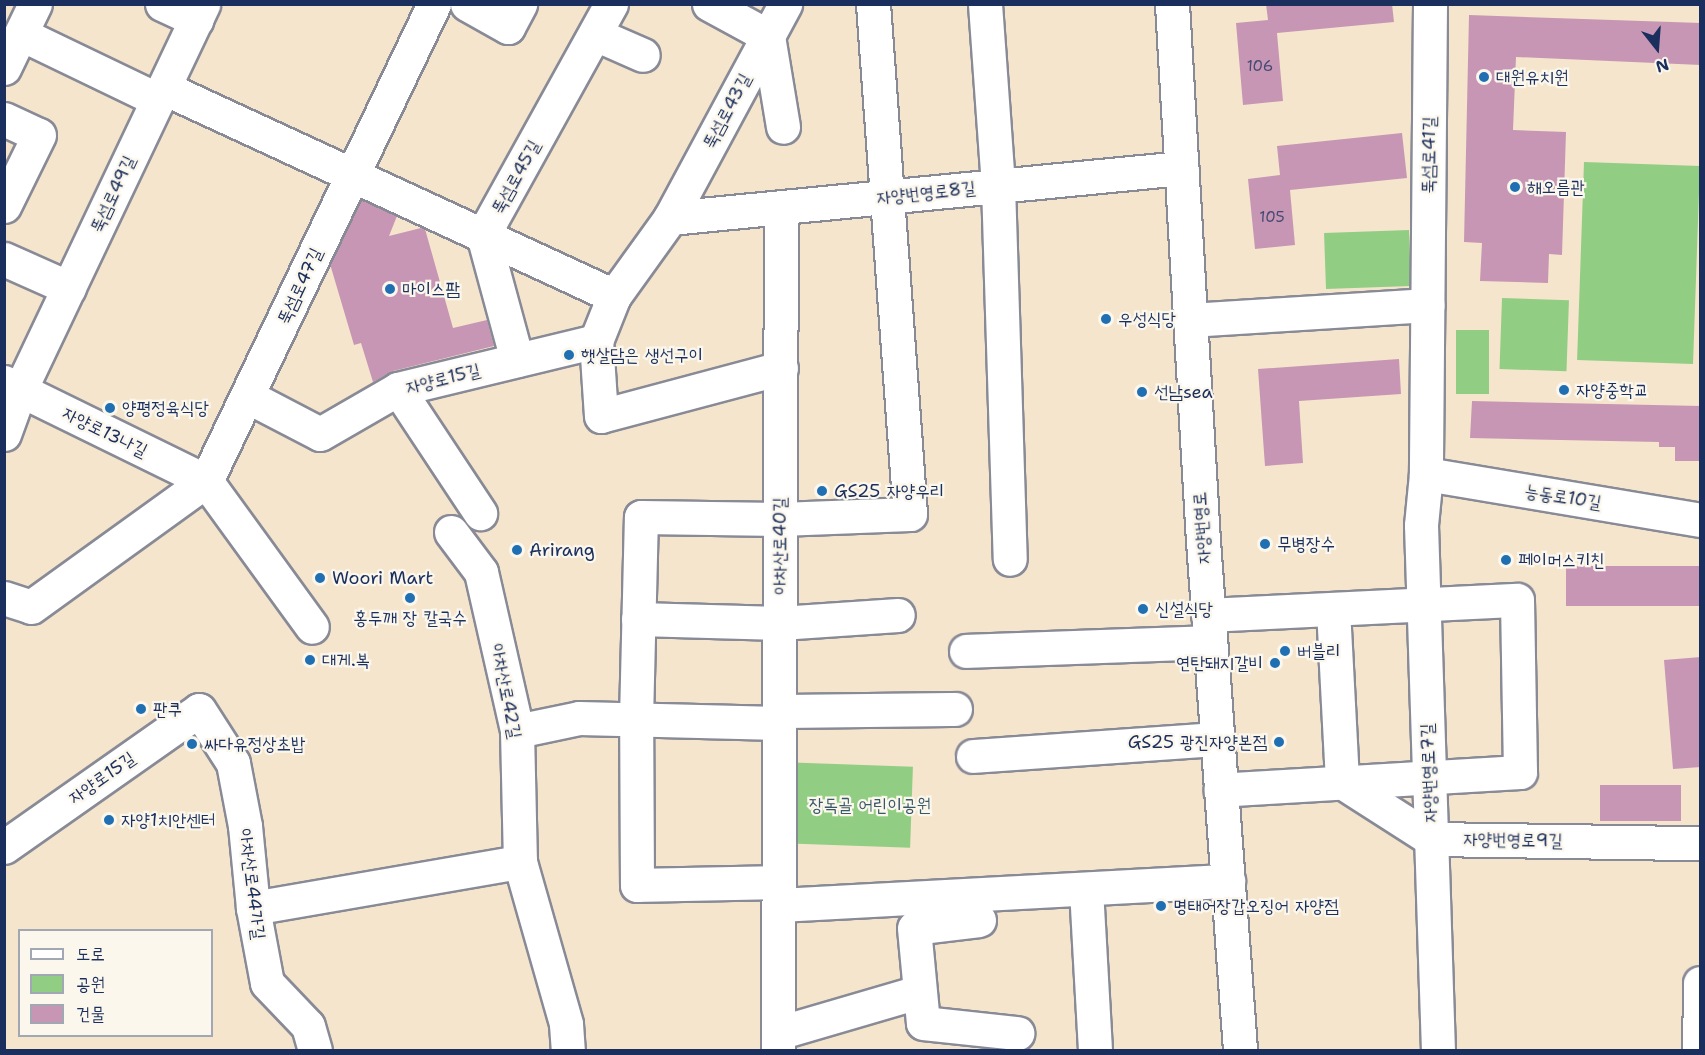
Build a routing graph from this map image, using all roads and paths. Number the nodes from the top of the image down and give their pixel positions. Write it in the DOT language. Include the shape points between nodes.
graph roads {
  1 [pos="35,4"];
  2 [pos="162,4"];
  3 [pos="434,4"];
  4 [pos="467,4"];
  5 [pos="520,4"];
  6 [pos="611,4"];
  7 [pos="709,4"];
  8 [pos="785,4"];
  9 [pos="873,4"];
  10 [pos="985,4"];
  11 [pos="1172,4"];
  12 [pos="1430,4"];
  13 [pos="199,12"];
  14 [pos="21,34"];
  15 [pos="595,34"];
  16 [pos="768,36"];
  17 [pos="643,55"];
  18 [pos="4,68"];
  19 [pos="161,94"];
  20 [pos="4,119"];
  21 [pos="783,127"];
  22 [pos="1182,168"];
  23 [pos="352,175"];
  24 [pos="998,185"];
  25 [pos="886,196"];
  26 [pos="4,206"];
  27 [pos="781,207"];
  28 [pos="670,218"];
  29 [pos="483,236"];
  30 [pos="4,259"];
  31 [pos="69,288"];
  32 [pos="614,296"];
  33 [pos="1428,305"];
  34 [pos="1190,320"];
  35 [pos="596,341"];
  36 [pos="517,360"];
  37 [pos="780,368"];
  38 [pos="12,386"];
  39 [pos="398,389"];
  40 [pos="247,396"];
  41 [pos="4,434"];
  42 [pos="1426,474"];
  43 [pos="206,481"];
  44 [pos="480,513"];
  45 [pos="780,519"];
  46 [pos="1701,520"];
  47 [pos="451,532"];
  48 [pos="1010,559"];
  49 [pos="18,602"];
  50 [pos="1424,605"];
  51 [pos="1333,609"];
  52 [pos="898,615"];
  53 [pos="638,619"];
  54 [pos="780,623"];
  55 [pos="312,627"];
  56 [pos="1209,629"];
  57 [pos="966,651"];
  58 [pos="955,709"];
  59 [pos="200,710"];
  60 [pos="779,717"];
  61 [pos="636,719"];
  62 [pos="517,731"];
  63 [pos="1217,739"];
  64 [pos="973,756"];
  65 [pos="1429,777"];
  66 [pos="1342,782"];
  67 [pos="1221,790"];
  68 [pos="1431,839"];
  69 [pos="1701,843"];
  70 [pos="4,847"];
  71 [pos="520,862"];
  72 [pos="1228,881"];
  73 [pos="1086,889"];
  74 [pos="779,894"];
  75 [pos="253,909"];
  76 [pos="979,920"];
  77 [pos="1701,983"];
  78 [pos="918,992"];
  79 [pos="1017,1033"];
  80 [pos="777,1046"];
  81 [pos="315,1050"];
  82 [pos="568,1050"];
  83 [pos="1095,1050"];
  84 [pos="1240,1050"];
  85 [pos="1438,1050"];
  86 [pos="1699,1050"];
  1 -- 14 [label="street"];
  2 -- 13 [label="street, 뚝섬로49길"];
  3 -- 23 [label="street, 뚝섬로47길"];
  4 -- 5 [label="street" via="508,27"];
  6 -- 15 [label="street, 뚝섬로45길"];
  7 -- 16 [label="street"];
  8 -- 16 [label="street, 뚝섬로43길"];
  9 -- 25 [label="street"];
  10 -- 24 [label="street"];
  11 -- 22 [label="street, 자양번영로"];
  12 -- 33 [label="street, 뚝섬로41길"];
  13 -- 19 [label="street, 뚝섬로49길"];
  14 -- 18 [label="street"];
  14 -- 19 [label="street"];
  15 -- 17 [label="street"];
  15 -- 29 [label="street, 뚝섬로45길"];
  16 -- 21 [label="street"];
  16 -- 28 [label="street, 뚝섬로43길"];
  19 -- 23 [label="street"];
  19 -- 31 [label="street, 뚝섬로49길"];
  20 -- 26 [label="street" via="39,135"];
  22 -- 24 [label="street, 자양번영로8길"];
  22 -- 34 [label="street, 자양번영로"];
  23 -- 29 [label="street"];
  23 -- 40 [label="street, 뚝섬로47길"];
  24 -- 25 [label="street, 자양번영로8길"];
  24 -- 48 [label="street"];
  25 -- 27 [label="street, 자양번영로8길"];
  25 -- 45 [label="street" via="910,514"];
  27 -- 28 [label="street, 자양번영로8길"];
  27 -- 37 [label="street, 아차산로40길"];
  28 -- 32 [label="street"];
  29 -- 32 [label="street"];
  29 -- 36 [label="street, 뚝섬로45길"];
  30 -- 31 [label="street"];
  31 -- 38 [label="street, 뚝섬로49길"];
  32 -- 35 [label="street"];
  33 -- 34 [label="street"];
  33 -- 42 [label="street, 뚝섬로41길"];
  34 -- 56 [label="street, 자양번영로"];
  35 -- 36 [label="street, 자양로15길"];
  35 -- 37 [label="street" via="601,416"];
  36 -- 39 [label="street, 자양로15길"];
  37 -- 45 [label="street, 아차산로40길"];
  38 -- 41 [label="street, 뚝섬로49길"];
  38 -- 43 [label="street, 자양로13나길"];
  39 -- 40 [label="street" via="320,434"];
  39 -- 44 [label="street, 자양로15길"];
  40 -- 43 [label="street, 뚝섬로47길"];
  42 -- 46 [label="street, 능동로10길"];
  42 -- 50 [label="street, 자양번영로7길" via="1421,525"];
  43 -- 49 [label="street"];
  43 -- 55 [label="street, 자양로13나길"];
  45 -- 53 [label="street" via="641,518"];
  45 -- 54 [label="street, 아차산로40길"];
  47 -- 62 [label="street, 아차산로42길" via="481,572"];
  50 -- 51 [label="street"];
  50 -- 65 [label="street, 자양번영로7길"];
  50 -- 65 [label="street" via="1517,600 1520,772"];
  51 -- 56 [label="street"];
  51 -- 66 [label="street"];
  52 -- 54 [label="street"];
  53 -- 54 [label="street"];
  53 -- 61 [label="street"];
  54 -- 60 [label="street, 아차산로40길"];
  56 -- 57 [label="street"];
  56 -- 63 [label="street, 자양번영로"];
  58 -- 60 [label="street"];
  59 -- 70 [label="street, 자양로15길"];
  59 -- 75 [label="street, 아차산로44가길" via="233,763 245,826"];
  60 -- 61 [label="street"];
  60 -- 74 [label="street, 아차산로40길"];
  61 -- 62 [label="street" via="579,718"];
  61 -- 74 [label="street" via="637,885"];
  62 -- 71 [label="street, 아차산로42길"];
  63 -- 64 [label="street"];
  63 -- 67 [label="street, 자양번영로"];
  65 -- 66 [label="street"];
  65 -- 68 [label="street, 자양번영로7길"];
  66 -- 67 [label="street"];
  66 -- 68 [label="street"];
  67 -- 72 [label="street, 자양번영로"];
  68 -- 69 [label="street, 자양번영로9길"];
  68 -- 85 [label="street, 자양번영로7길"];
  71 -- 75 [label="street"];
  71 -- 82 [label="street, 아차산로42길" via="566,1024"];
  72 -- 73 [label="street"];
  72 -- 84 [label="street, 자양번영로"];
  73 -- 74 [label="street"];
  73 -- 83 [label="street"];
  74 -- 80 [label="street, 아차산로40길"];
  75 -- 81 [label="street, 아차산로44가길" via="267,983 308,1026"];
  76 -- 78 [label="street" via="914,928"];
  77 -- 86 [label="street"];
  78 -- 79 [label="street" via="923,1023"];
  78 -- 80 [label="street, 아차산로40길"];
}
